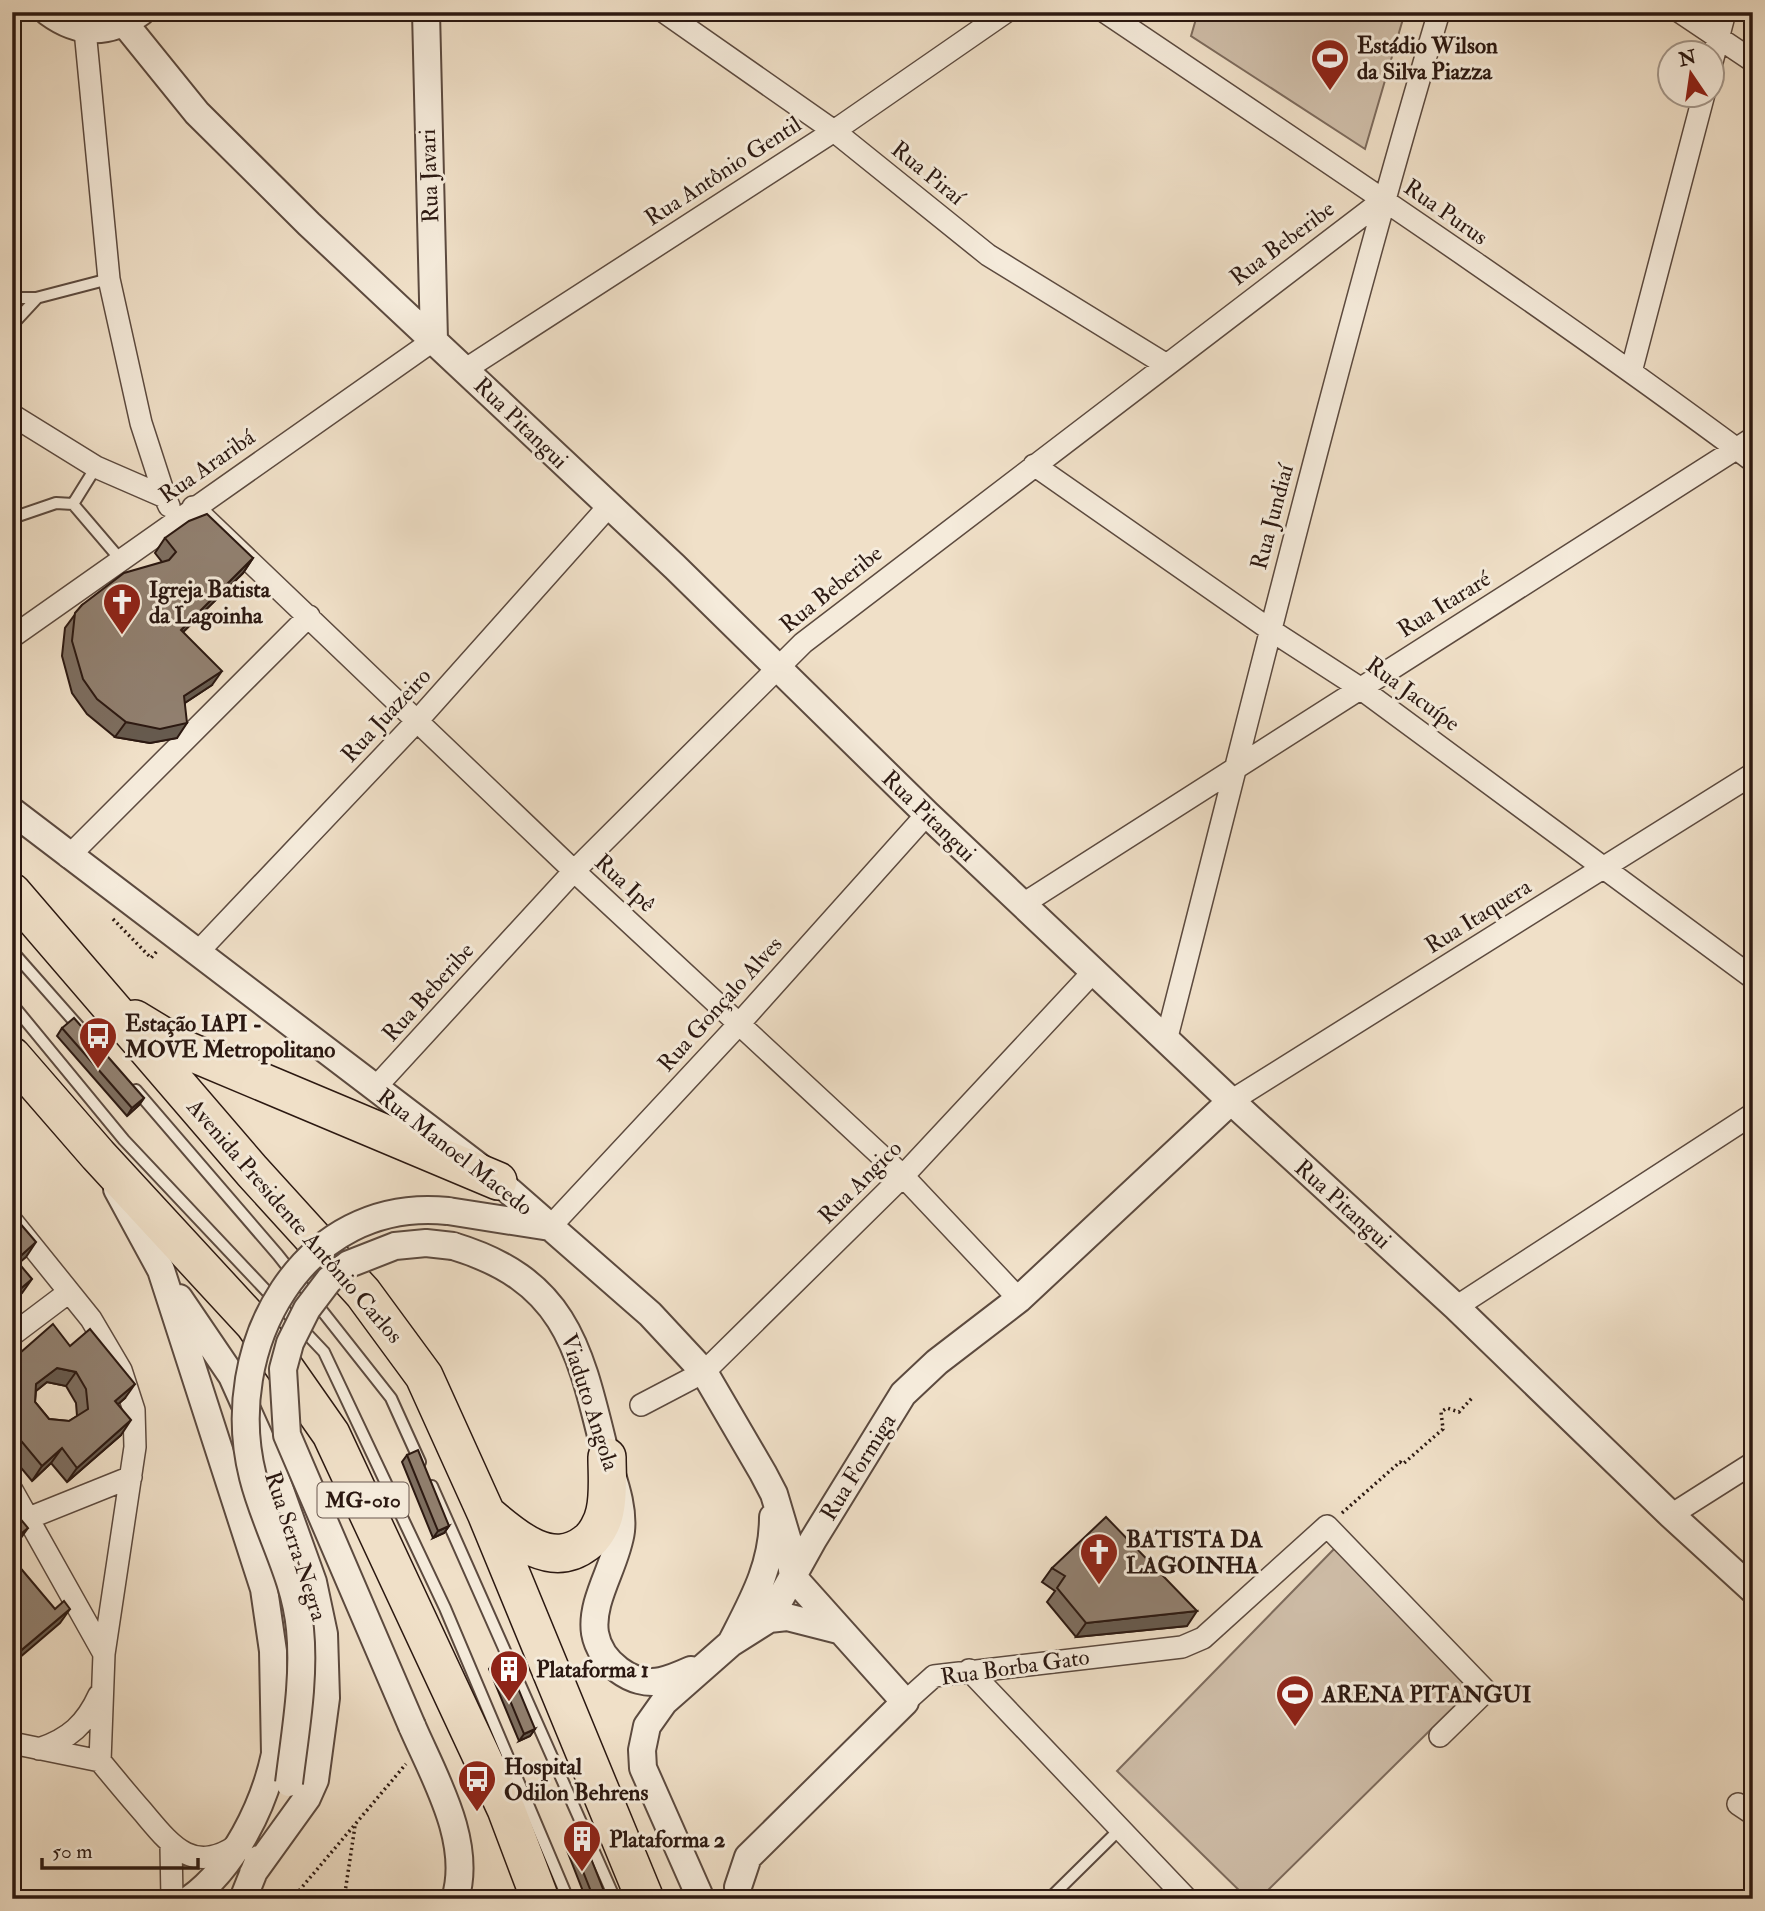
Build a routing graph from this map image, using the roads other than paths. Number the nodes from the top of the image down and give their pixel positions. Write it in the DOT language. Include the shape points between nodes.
graph roads {
  1 [pos="48,12"];
  2 [pos="426,12"];
  3 [pos="664,12"];
  4 [pos="1006,12"];
  5 [pos="1105,12"];
  6 [pos="1439,12"];
  7 [pos="1680,12"];
  8 [pos="1725,12"];
  9 [pos="133,18"];
  10 [pos="85,30"];
  11 [pos="1715,38"];
  12 [pos="1718,38"];
  13 [pos="1726,45"];
  14 [pos="1753,61"];
  15 [pos="1700,108"];
  16 [pos="834,131"];
  17 [pos="1383,200"];
  18 [pos="109,279"];
  19 [pos="12,298"];
  20 [pos="37,298"];
  21 [pos="12,325"];
  22 [pos="434,340"];
  23 [pos="1165,364"];
  24 [pos="466,369"];
  25 [pos="1631,372"];
  26 [pos="12,415"];
  27 [pos="1747,449"];
  28 [pos="1034,465"];
  29 [pos="96,467"];
  30 [pos="165,498"];
  31 [pos="73,504"];
  32 [pos="193,507"];
  33 [pos="608,507"];
  34 [pos="12,518"];
  35 [pos="175,520"];
  36 [pos="120,559"];
  37 [pos="309,617"];
  38 [pos="1269,629"];
  39 [pos="12,637"];
  40 [pos="778,667"];
  41 [pos="1360,688"];
  42 [pos="418,720"];
  43 [pos="1237,766"];
  44 [pos="1753,774"];
  45 [pos="12,811"];
  46 [pos="927,814"];
  47 [pos="68,857"];
  48 [pos="1606,867"];
  49 [pos="574,871"];
  50 [pos="12,892"];
  51 [pos="1023,904"];
  52 [pos="12,951"];
  53 [pos="197,953"];
  54 [pos="1095,970"];
  55 [pos="1753,978"];
  56 [pos="105,1002"];
  57 [pos="12,1004"];
  58 [pos="739,1024"];
  59 [pos="1167,1037"];
  60 [pos="90,1039"];
  61 [pos="12,1056"];
  62 [pos="125,1078"];
  63 [pos="375,1088"];
  64 [pos="1231,1101"];
  65 [pos="1753,1114"];
  66 [pos="98,1155"];
  67 [pos="903,1176"];
  68 [pos="498,1181"];
  69 [pos="12,1221"];
  70 [pos="550,1227"];
  71 [pos="161,1270"];
  72 [pos="69,1292"];
  73 [pos="1018,1298"];
  74 [pos="1456,1307"];
  75 [pos="12,1335"];
  76 [pos="704,1372"];
  77 [pos="641,1405"];
  78 [pos="607,1457"];
  79 [pos="1753,1463"];
  80 [pos="131,1477"];
  81 [pos="12,1490"];
  82 [pos="774,1494"];
  83 [pos="486,1513"];
  84 [pos="1671,1515"];
  85 [pos="29,1518"];
  86 [pos="793,1577"];
  87 [pos="1753,1590"];
  88 [pos="769,1619"];
  89 [pos="838,1630"];
  90 [pos="731,1643"];
  91 [pos="104,1654"];
  92 [pos="706,1665"];
  93 [pos="969,1670"];
  94 [pos="101,1692"];
  95 [pos="905,1702"];
  96 [pos="1440,1736"];
  97 [pos="12,1743"];
  98 [pos="39,1749"];
  99 [pos="100,1761"];
  100 [pos="287,1793"];
  101 [pos="1120,1829"];
  102 [pos="237,1845"];
  103 [pos="171,1846"];
  104 [pos="253,1873"];
  105 [pos="740,1886"];
  106 [pos="172,1899"];
  107 [pos="190,1899"];
  108 [pos="243,1899"];
  109 [pos="456,1899"];
  110 [pos="540,1899"];
  111 [pos="568,1899"];
  112 [pos="615,1899"];
  113 [pos="645,1899"];
  114 [pos="701,1899"];
  115 [pos="1049,1899"];
  116 [pos="1187,1899"];
  1 -- 10 [label="street" via="63,24"];
  2 -- 22 [label="street, Rua Javari"];
  3 -- 16 [label="street, Rua Piraí"];
  4 -- 16 [label="street, Rua Antônio Gentil"];
  5 -- 17 [label="street, Rua Purus"];
  6 -- 17 [label="street, Rua Jundiaí"];
  7 -- 11 [label="street"];
  8 -- 12 [label="street"];
  9 -- 10 [label="street" via="105,30"];
  9 -- 22 [label="street, Rua Pitangui" via="197,113"];
  10 -- 18 [label="street"];
  13 -- 14 [label="street"];
  15 -- 25 [label="street"];
  16 -- 23 [label="street, Rua Piraí" via="988,255"];
  16 -- 24 [label="street, Rua Antônio Gentil"];
  17 -- 23 [label="street, Rua Beberibe"];
  17 -- 25 [label="street, Rua Purus"];
  17 -- 38 [label="street, Rua Jundiaí"];
  18 -- 20 [label="lane"];
  18 -- 30 [label="street" via="141,423"];
  19 -- 20 [label="lane"];
  20 -- 21 [label="lane"];
  22 -- 24 [label="street, Rua Pitangui"];
  22 -- 32 [label="street, Rua Araribá"];
  23 -- 28 [label="street, Rua Beberibe"];
  24 -- 33 [label="street, Rua Pitangui"];
  25 -- 27 [label="street, Rua Purus"];
  26 -- 29 [label="street"];
  27 -- 41 [label="street, Rua Itararé"];
  28 -- 38 [label="street, Rua Jacuípe"];
  28 -- 40 [label="street, Rua Beberibe" via="831,620"];
  29 -- 30 [label="street"];
  29 -- 31 [label="lane"];
  30 -- 35 [label="street"];
  31 -- 34 [label="lane" via="56,503"];
  31 -- 36 [label="lane"];
  32 -- 35 [label="street, Rua Araribá"];
  32 -- 37 [label="street, Rua Ipê"];
  33 -- 40 [label="street, Rua Pitangui"];
  33 -- 42 [label="street, Rua Juazeiro"];
  35 -- 36 [label="street, Rua Araribá"];
  36 -- 39 [label="street, Rua Araribá"];
  37 -- 42 [label="street, Rua Ipê"];
  37 -- 47 [label="street"];
  38 -- 41 [label="street, Rua Jacuípe"];
  38 -- 43 [label="street, Rua Jundiaí"];
  40 -- 46 [label="street, Rua Pitangui"];
  40 -- 49 [label="street, Rua Beberibe"];
  41 -- 43 [label="street, Rua Itararé"];
  41 -- 48 [label="street, Rua Jacuípe"];
  42 -- 49 [label="street, Rua Ipê"];
  42 -- 53 [label="street, Rua Juazeiro"];
  43 -- 51 [label="street, Rua Itararé"];
  43 -- 59 [label="street, Rua Jundiaí"];
  44 -- 48 [label="street, Rua Itaquera"];
  45 -- 47 [label="street, Rua Manoel Macedo"];
  46 -- 51 [label="street, Rua Pitangui"];
  46 -- 58 [label="street, Rua Gonçalo Alves"];
  47 -- 53 [label="street, Rua Manoel Macedo"];
  48 -- 55 [label="street, Rua Jacuípe"];
  48 -- 64 [label="street, Rua Itaquera"];
  49 -- 58 [label="street, Rua Ipê"];
  49 -- 63 [label="street, Rua Beberibe"];
  50 -- 56 [label="highway, Avenida Presidente Antônio Carlos"];
  51 -- 54 [label="street, Rua Pitangui"];
  52 -- 60 [label="lane"];
  53 -- 63 [label="street, Rua Manoel Macedo"];
  54 -- 59 [label="street, Rua Pitangui"];
  54 -- 67 [label="street, Rua Angico"];
  56 -- 68 [label="highway" via="186,1050"];
  56 -- 83 [label="highway, Avenida Presidente Antônio Carlos" via="363,1293 424,1376"];
  57 -- 111 [label="lane" via="124,1140 324,1352 446,1608"];
  58 -- 67 [label="street, Rua Ipê"];
  58 -- 70 [label="street, Rua Gonçalo Alves"];
  59 -- 64 [label="street, Rua Pitangui"];
  61 -- 66 [label="highway, MG-010"];
  62 -- 112 [label="lane" via="278,1255 391,1398 490,1610"];
  63 -- 68 [label="street, Rua Manoel Macedo"];
  64 -- 73 [label="street, Rua Formiga"];
  64 -- 74 [label="street, Rua Pitangui"];
  65 -- 74 [label="street"];
  66 -- 71 [label="street, Rua Serra Negra"];
  66 -- 110 [label="highway, MG-010" via="254,1324 331,1434 506,1809"];
  67 -- 73 [label="street, Rua Ipê"];
  67 -- 76 [label="street, Rua Angico"];
  68 -- 70 [label="street, Rua Manoel Macedo"];
  69 -- 72 [label="street"];
  70 -- 76 [label="street, Rua Manoel Macedo" via="650,1314"];
  70 -- 100 [label="street, bridge" via="448,1211 400,1210 358,1222 295,1272 262,1333 248,1396 249,1450 253,1477 280,1547 300,1629"];
  71 -- 102 [label="street, Rua Serra Negra" via="269,1612 275,1754 265,1793"];
  71 -- 104 [label="street, Rua Serra Negra" via="232,1376 271,1467 313,1582 322,1622 326,1698 315,1780"];
  72 -- 75 [label="street"];
  72 -- 80 [label="street" via="121,1370 134,1410"];
  73 -- 86 [label="street, Rua Formiga" via="903,1395"];
  74 -- 84 [label="street, Rua Pitangui"];
  76 -- 77 [label="street, Rua Angico"];
  76 -- 82 [label="street, Rua Manoel Macedo"];
  78 -- 83 [label="highway" via="605,1513 590,1541 574,1552 555,1554 518,1541"];
  78 -- 92 [label="street, Viaduto Angola" via="621,1529 596,1614 595,1633 602,1653 621,1672 640,1680 660,1681"];
  78 -- 109 [label="street, Viaduto Angola, bridge" via="587,1376 562,1319 540,1293 486,1256 426,1243 395,1246 349,1264 329,1280 307,1309 290,1343 283,1368 287,1435 448,1808 457,1847"];
  79 -- 84 [label="street"];
  80 -- 85 [label="street"];
  80 -- 91 [label="street"];
  81 -- 85 [label="street"];
  82 -- 86 [label="street, Rua Manoel Macedo"];
  82 -- 90 [label="street" via="773,1538 762,1584"];
  83 -- 113 [label="highway, Avenida Presidente Antônio Carlos"];
  84 -- 87 [label="street, Rua Pitangui"];
  85 -- 91 [label="street"];
  86 -- 88 [label="street, Rua Formiga"];
  86 -- 89 [label="street"];
  88 -- 89 [label="street" via="787,1616"];
  88 -- 90 [label="street, Rua Formiga"];
  89 -- 95 [label="street"];
  90 -- 92 [label="street, Rua Formiga"];
  91 -- 94 [label="street"];
  92 -- 114 [label="street, Rua Formiga" via="664,1702 647,1726 642,1750 643,1768"];
  93 -- 95 [label="street, Rua Borba Gato" via="934,1676"];
  93 -- 96 [label="street, Rua Borba Gato" via="1182,1647 1203,1638 1327,1526 1486,1691"];
  93 -- 101 [label="street"];
  94 -- 98 [label="street" via="83,1724 71,1735"];
  94 -- 99 [label="street"];
  95 -- 105 [label="street, Rua Borba Gato" via="748,1857"];
  97 -- 98 [label="street"];
  98 -- 99 [label="street"];
  99 -- 103 [label="street"];
  100 -- 102 [label="street"];
  100 -- 104 [label="street"];
  101 -- 115 [label="lane"];
  101 -- 116 [label="street"];
  102 -- 103 [label="street" via="207,1858 188,1856"];
  102 -- 107 [label="street" via="211,1884"];
  103 -- 106 [label="street"];
  104 -- 108 [label="street"];
}
